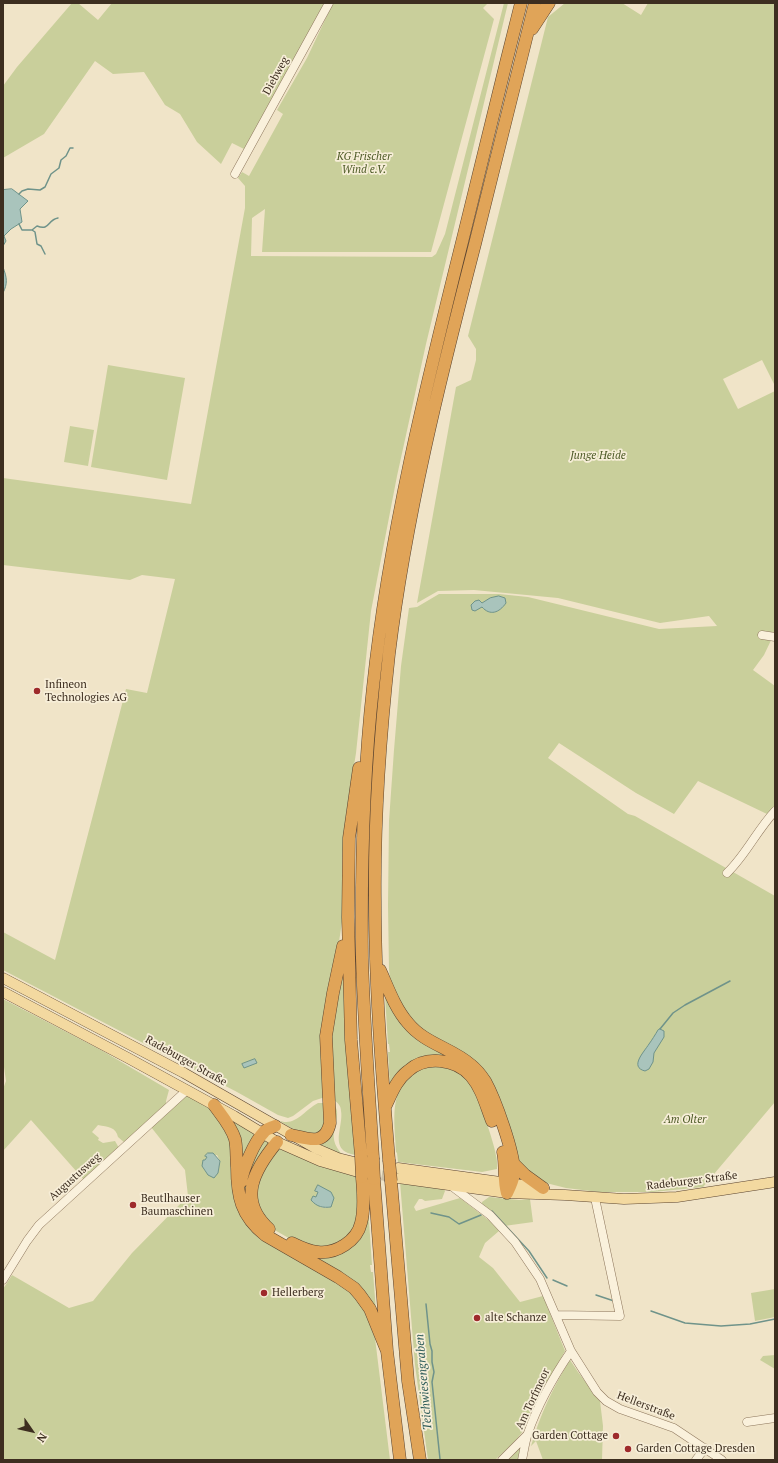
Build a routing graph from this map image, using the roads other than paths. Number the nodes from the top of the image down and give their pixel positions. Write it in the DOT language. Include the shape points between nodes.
graph roads {
  1 [pos="329,3"];
  2 [pos="515,3"];
  3 [pos="520,3"];
  4 [pos="535,3"];
  5 [pos="549,3"];
  6 [pos="513,35"];
  7 [pos="524,47"];
  8 [pos="235,174"];
  9 [pos="762,635"];
  10 [pos="775,637"];
  11 [pos="368,741"];
  12 [pos="775,810"];
  13 [pos="727,873"];
  14 [pos="348,917"];
  15 [pos="377,963"];
  16 [pos="3,978"];
  17 [pos="3,992"];
  18 [pos="175,1084"];
  19 [pos="187,1090"];
  20 [pos="174,1101"];
  21 [pos="214,1105"];
  22 [pos="385,1108"];
  23 [pos="275,1126"];
  24 [pos="262,1134"];
  25 [pos="291,1135"];
  26 [pos="277,1142"];
  27 [pos="513,1163"];
  28 [pos="363,1169"];
  29 [pos="394,1172"];
  30 [pos="775,1182"];
  31 [pos="450,1185"];
  32 [pos="507,1187"];
  33 [pos="543,1188"];
  34 [pos="565,1194"];
  35 [pos="595,1198"];
  36 [pos="240,1201"];
  37 [pos="3,1280"];
  38 [pos="556,1316"];
  39 [pos="387,1351"];
  40 [pos="571,1351"];
  41 [pos="775,1418"];
  42 [pos="747,1422"];
  43 [pos="528,1433"];
  44 [pos="705,1448"];
  45 [pos="400,1460"];
  46 [pos="420,1460"];
  47 [pos="502,1460"];
  48 [pos="522,1460"];
  49 [pos="696,1460"];
  50 [pos="722,1460"];
  1 -- 8 [label="street, Diebweg" via="240,159"];
  2 -- 6 [label="highway"];
  3 -- 6 [label="highway"];
  4 -- 7 [label="highway"];
  5 -- 7 [label="highway"];
  6 -- 11 [label="highway" via="406,475 387,580"];
  7 -- 15 [label="highway" via="431,420 411,514 396,604 385,689 377,788"];
  9 -- 10 [label="street"];
  11 -- 14 [label="highway" via="361,757 351,817"];
  11 -- 28 [label="highway, bridge" via="362,849 362,915 364,1016 373,1158"];
  12 -- 13 [label="street" via="735,866"];
  14 -- 25 [label="highway" via="326,1036 330,1123 324,1136 314,1140"];
  14 -- 28 [label="highway" via="351,1040"];
  15 -- 22 [label="highway"];
  15 -- 27 [label="highway" via="392,999 408,1024 435,1045 464,1059 478,1072 491,1094"];
  16 -- 23 [label="main road, Radeburger Straße" via="184,1073"];
  17 -- 18 [label="main road"];
  18 -- 19 [label="main road"];
  18 -- 20 [label="street"];
  19 -- 20 [label="street, Augustusweg"];
  19 -- 21 [label="main road"];
  20 -- 37 [label="street, Augustusweg" via="39,1225 26,1241"];
  21 -- 24 [label="main road"];
  21 -- 36 [label="highway" via="227,1122 234,1138"];
  22 -- 29 [label="highway"];
  22 -- 32 [label="highway" via="397,1083 408,1070 421,1063 437,1060 459,1066 478,1085 501,1146"];
  23 -- 24 [label="highway"];
  23 -- 25 [label="main road, Radeburger Straße"];
  24 -- 26 [label="main road"];
  24 -- 36 [label="highway" via="244,1169"];
  25 -- 28 [label="main road, Radeburger Straße"];
  26 -- 28 [label="main road" via="320,1161"];
  26 -- 28 [label="highway" via="254,1178 252,1203 261,1222 298,1246 318,1252 329,1251 352,1239 363,1217"];
  27 -- 32 [label="highway" via="514,1175"];
  27 -- 33 [label="highway" via="525,1176"];
  28 -- 39 [label="highway"];
  29 -- 31 [label="main road, Radeburger Straße"];
  29 -- 32 [label="main road, Radeburger Straße"];
  29 -- 46 [label="highway" via="408,1381"];
  30 -- 35 [label="main road, Radeburger Straße" via="677,1197"];
  31 -- 32 [label="main road, Radeburger Straße"];
  31 -- 38 [label="street, Hellerstraße" via="495,1219 515,1242 540,1279"];
  32 -- 33 [label="main road, Radeburger Straße"];
  32 -- 34 [label="main road, Radeburger Straße" via="551,1195"];
  33 -- 34 [label="main road, Radeburger Straße"];
  34 -- 35 [label="main road, Radeburger Straße"];
  35 -- 38 [label="street" via="620,1316"];
  36 -- 39 [label="highway" via="246,1216 261,1232 338,1277 360,1294 370,1310"];
  38 -- 40 [label="street, Hellerstraße"];
  39 -- 45 [label="highway"];
  40 -- 43 [label="street, Am Torfmoor" via="556,1373"];
  40 -- 44 [label="street, Hellerstraße" via="597,1392 610,1404 674,1428"];
  41 -- 42 [label="street"];
  43 -- 47 [label="street"];
  43 -- 48 [label="street, Am Torfmoor"];
  44 -- 49 [label="street"];
  44 -- 50 [label="street, Hellerstraße"];
}
